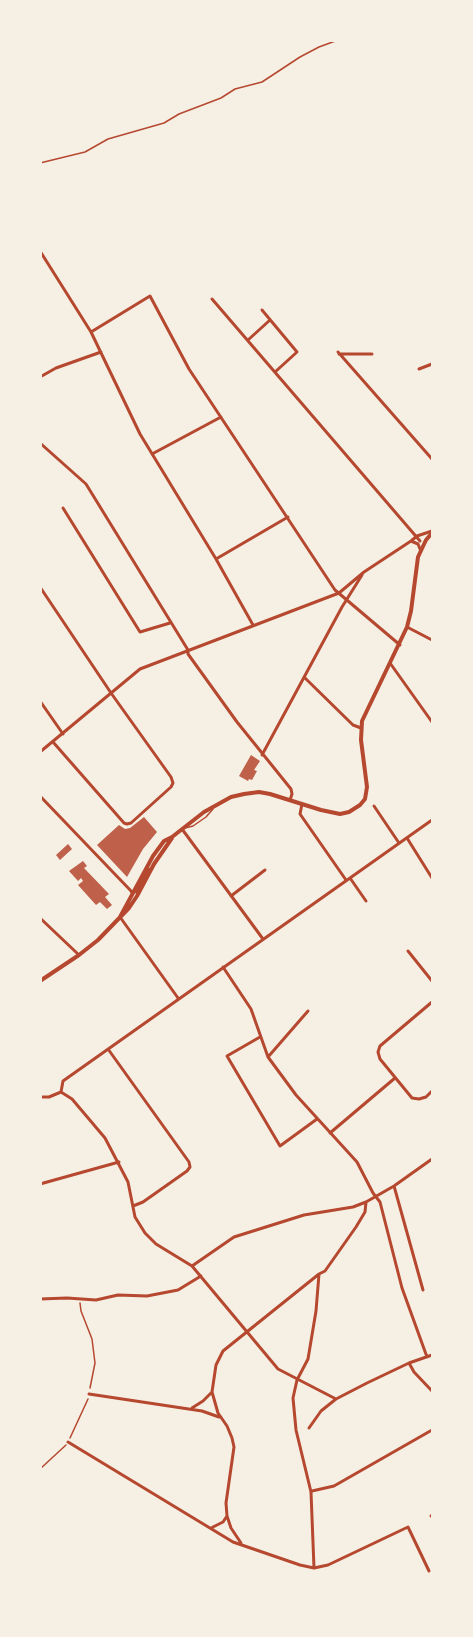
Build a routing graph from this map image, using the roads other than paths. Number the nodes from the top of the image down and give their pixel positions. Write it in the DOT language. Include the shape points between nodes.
graph roads {
  1 [pos="40,251"];
  2 [pos="212,298"];
  3 [pos="262,310"];
  4 [pos="270,320"];
  5 [pos="91,332"];
  6 [pos="248,340"];
  7 [pos="101,352"];
  8 [pos="372,354"];
  9 [pos="432,363"];
  10 [pos="419,369"];
  11 [pos="275,372"];
  12 [pos="40,377"];
  13 [pos="221,417"];
  14 [pos="40,443"];
  15 [pos="152,454"];
  16 [pos="432,459"];
  17 [pos="63,508"];
  18 [pos="288,517"];
  19 [pos="432,532"];
  20 [pos="417,536"];
  21 [pos="423,541"];
  22 [pos="411,542"];
  23 [pos="420,549"];
  24 [pos="216,559"];
  25 [pos="364,572"];
  26 [pos="40,587"];
  27 [pos="339,593"];
  28 [pos="346,599"];
  29 [pos="171,623"];
  30 [pos="253,625"];
  31 [pos="407,627"];
  32 [pos="432,640"];
  33 [pos="400,645"];
  34 [pos="188,650"];
  35 [pos="390,663"];
  36 [pos="304,678"];
  37 [pos="111,693"];
  38 [pos="40,701"];
  39 [pos="432,722"];
  40 [pos="361,728"];
  41 [pos="63,734"];
  42 [pos="53,742"];
  43 [pos="40,752"];
  44 [pos="262,755"];
  45 [pos="40,796"];
  46 [pos="290,800"];
  47 [pos="302,803"];
  48 [pos="374,806"];
  49 [pos="432,820"];
  50 [pos="182,828"];
  51 [pos="172,837"];
  52 [pos="407,838"];
  53 [pos="164,841"];
  54 [pos="399,843"];
  55 [pos="153,866"];
  56 [pos="265,870"];
  57 [pos="432,878"];
  58 [pos="348,879"];
  59 [pos="132,892"];
  60 [pos="231,896"];
  61 [pos="366,901"];
  62 [pos="129,908"];
  63 [pos="120,917"];
  64 [pos="40,918"];
  65 [pos="263,939"];
  66 [pos="408,951"];
  67 [pos="79,955"];
  68 [pos="223,968"];
  69 [pos="40,981"];
  70 [pos="432,981"];
  71 [pos="178,999"];
  72 [pos="432,1002"];
  73 [pos="308,1011"];
  74 [pos="260,1037"];
  75 [pos="108,1049"];
  76 [pos="268,1056"];
  77 [pos="395,1078"];
  78 [pos="432,1091"];
  79 [pos="61,1092"];
  80 [pos="40,1097"];
  81 [pos="317,1119"];
  82 [pos="330,1133"];
  83 [pos="432,1159"];
  84 [pos="119,1162"];
  85 [pos="40,1184"];
  86 [pos="394,1186"];
  87 [pos="377,1197"];
  88 [pos="366,1202"];
  89 [pos="132,1206"];
  90 [pos="192,1266"];
  91 [pos="320,1274"];
  92 [pos="201,1276"];
  93 [pos="423,1290"];
  94 [pos="40,1299"];
  95 [pos="246,1332"];
  96 [pos="432,1354"];
  97 [pos="427,1357"];
  98 [pos="409,1363"];
  99 [pos="297,1380"];
  100 [pos="432,1391"];
  101 [pos="212,1392"];
  102 [pos="89,1394"];
  103 [pos="336,1399"];
  104 [pos="191,1409"];
  105 [pos="221,1418"];
  106 [pos="309,1428"];
  107 [pos="432,1430"];
  108 [pos="68,1442"];
  109 [pos="311,1491"];
  110 [pos="227,1516"];
  111 [pos="211,1528"];
  112 [pos="242,1545"];
  113 [pos="314,1568"];
  114 [pos="429,1571"];
  1 -- 5 [label="street"];
  2 -- 6 [label="street"];
  3 -- 4 [label="street"];
  4 -- 6 [label="street"];
  4 -- 11 [label="street" via="297,352"];
  5 -- 7 [label="street"];
  5 -- 13 [label="street" via="150,296 189,369"];
  6 -- 11 [label="street"];
  7 -- 12 [label="street"];
  7 -- 15 [label="street"];
  8 -- 16 [label="street" via="338,353"];
  9 -- 10 [label="street"];
  11 -- 20 [label="street"];
  13 -- 15 [label="street"];
  13 -- 18 [label="street"];
  14 -- 29 [label="street" via="86,484"];
  15 -- 24 [label="street"];
  17 -- 29 [label="street" via="140,632"];
  18 -- 24 [label="street"];
  18 -- 27 [label="street"];
  19 -- 20 [label="street"];
  19 -- 21 [label="main road"];
  20 -- 21 [label="street"];
  20 -- 22 [label="street"];
  21 -- 22 [label="street"];
  21 -- 23 [label="main road"];
  22 -- 23 [label="street"];
  22 -- 25 [label="street"];
  23 -- 31 [label="main road"];
  24 -- 30 [label="street"];
  25 -- 27 [label="street"];
  25 -- 28 [label="street"];
  26 -- 37 [label="street"];
  27 -- 28 [label="street"];
  27 -- 30 [label="street"];
  28 -- 33 [label="street"];
  28 -- 36 [label="street"];
  29 -- 34 [label="street"];
  30 -- 34 [label="street"];
  31 -- 32 [label="street"];
  31 -- 33 [label="main road"];
  33 -- 35 [label="main road"];
  34 -- 37 [label="street" via="140,669"];
  34 -- 44 [label="street"];
  35 -- 39 [label="street"];
  35 -- 40 [label="main road"];
  36 -- 40 [label="street" via="353,725"];
  36 -- 44 [label="street"];
  37 -- 41 [label="street"];
  37 -- 42 [label="street" via="173,783 131,823 124,823"];
  38 -- 41 [label="street"];
  40 -- 47 [label="main road" via="368,787 360,806 340,814"];
  41 -- 42 [label="street"];
  42 -- 43 [label="street"];
  44 -- 46 [label="street" via="291,789"];
  45 -- 59 [label="street"];
  46 -- 47 [label="main road"];
  46 -- 50 [label="main road" via="259,792 231,797"];
  47 -- 58 [label="street" via="300,814"];
  48 -- 54 [label="street"];
  49 -- 52 [label="street"];
  50 -- 51 [label="main road"];
  50 -- 60 [label="street"];
  51 -- 53 [label="main road"];
  51 -- 55 [label="main road"];
  52 -- 54 [label="street"];
  52 -- 57 [label="street"];
  53 -- 55 [label="main road"];
  53 -- 59 [label="main road"];
  54 -- 58 [label="street"];
  55 -- 59 [label="main road"];
  55 -- 62 [label="main road"];
  56 -- 60 [label="street"];
  58 -- 61 [label="street"];
  58 -- 65 [label="street"];
  59 -- 62 [label="main road"];
  59 -- 63 [label="main road"];
  60 -- 65 [label="street"];
  62 -- 63 [label="main road"];
  63 -- 67 [label="main road"];
  63 -- 71 [label="street"];
  64 -- 67 [label="street"];
  65 -- 68 [label="street"];
  66 -- 70 [label="street"];
  67 -- 69 [label="main road"];
  68 -- 71 [label="street"];
  68 -- 74 [label="street" via="251,1009"];
  71 -- 75 [label="street"];
  72 -- 77 [label="street" via="378,1052"];
  73 -- 76 [label="street"];
  74 -- 76 [label="street"];
  74 -- 81 [label="street" via="227,1056 280,1146"];
  75 -- 79 [label="street" via="63,1081"];
  75 -- 89 [label="street" via="189,1162 187,1171"];
  76 -- 81 [label="street"];
  77 -- 78 [label="street" via="412,1098 426,1097"];
  77 -- 82 [label="street"];
  79 -- 80 [label="street"];
  79 -- 84 [label="street" via="72,1099 105,1138"];
  81 -- 82 [label="street"];
  82 -- 87 [label="street" via="357,1161"];
  83 -- 86 [label="street"];
  84 -- 85 [label="street"];
  84 -- 89 [label="street" via="129,1182"];
  86 -- 87 [label="street"];
  86 -- 93 [label="street"];
  87 -- 88 [label="street"];
  87 -- 97 [label="street" via="402,1288"];
  88 -- 90 [label="street" via="304,1215 234,1237"];
  88 -- 91 [label="street" via="356,1227"];
  89 -- 90 [label="street" via="135,1217 156,1244"];
  90 -- 92 [label="street"];
  91 -- 95 [label="street"];
  91 -- 99 [label="street" via="308,1359"];
  92 -- 94 [label="street" via="178,1290 147,1296"];
  92 -- 95 [label="street"];
  95 -- 99 [label="street" via="278,1369"];
  95 -- 101 [label="street" via="223,1351 216,1365"];
  96 -- 97 [label="street"];
  97 -- 98 [label="street"];
  98 -- 100 [label="street"];
  98 -- 103 [label="street"];
  99 -- 103 [label="street"];
  99 -- 109 [label="street" via="292,1398 296,1430"];
  101 -- 104 [label="street"];
  101 -- 105 [label="street"];
  102 -- 104 [label="street"];
  103 -- 106 [label="street"];
  104 -- 105 [label="street"];
  105 -- 110 [label="street" via="234,1448"];
  107 -- 109 [label="street" via="334,1486"];
  108 -- 111 [label="street"];
  109 -- 113 [label="street"];
  110 -- 111 [label="street"];
  110 -- 112 [label="street"];
  111 -- 112 [label="street"];
  112 -- 113 [label="street"];
  113 -- 114 [label="street" via="408,1527"];
}
